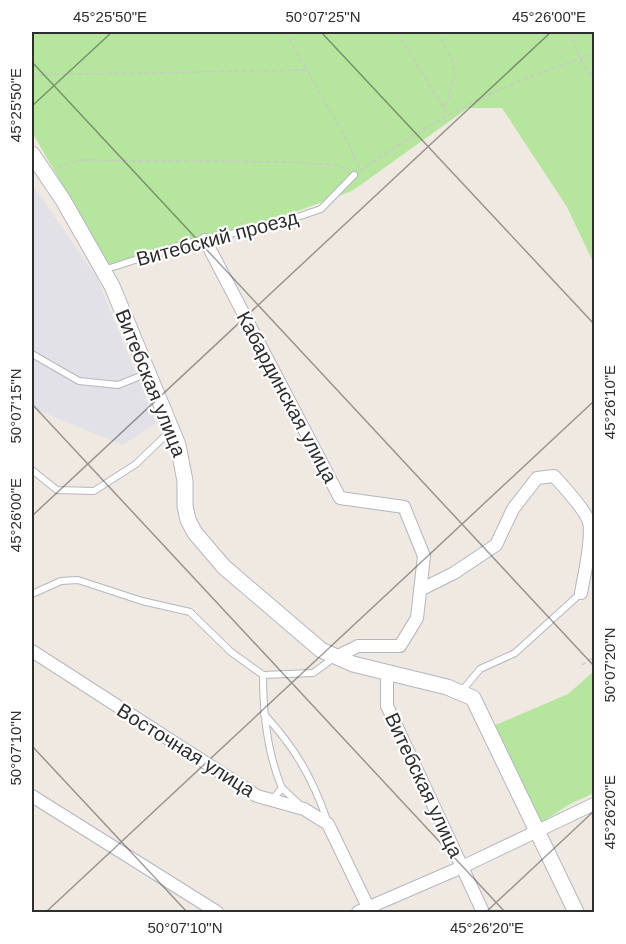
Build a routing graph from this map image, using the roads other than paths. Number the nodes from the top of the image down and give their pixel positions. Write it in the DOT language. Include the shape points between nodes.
graph roads {
  1 [pos="32,154"];
  2 [pos="354,175"];
  3 [pos="205,240"];
  4 [pos="103,270"];
  5 [pos="32,354"];
  6 [pos="148,373"];
  7 [pos="172,429"];
  8 [pos="32,470"];
  9 [pos="420,590"];
  10 [pos="581,593"];
  11 [pos="32,594"];
  12 [pos="32,651"];
  13 [pos="336,657"];
  14 [pos="387,672"];
  15 [pos="263,675"];
  16 [pos="467,695"];
  17 [pos="263,714"];
  18 [pos="282,788"];
  19 [pos="32,796"];
  20 [pos="272,801"];
  21 [pos="594,804"];
  22 [pos="304,809"];
  23 [pos="328,824"];
  24 [pos="538,831"];
  25 [pos="462,867"];
  26 [pos="363,910"];
  27 [pos="217,912"];
  28 [pos="483,912"];
  29 [pos="576,912"];
  1 -- 4 [label="street, Витебская улица"];
  2 -- 3 [label="lane, Витебский проезд" via="321,208 280,223"];
  3 -- 4 [label="lane, Витебский проезд"];
  3 -- 9 [label="street, Кабардинская улица" via="340,498 404,507 424,556"];
  4 -- 6 [label="street, Витебская улица"];
  5 -- 6 [label="lane" via="79,381 118,385"];
  6 -- 7 [label="street, Витебская улица"];
  7 -- 8 [label="lane" via="136,464 94,491 57,490"];
  7 -- 13 [label="street, Витебская улица" via="183,464 188,520 195,533 261,601 321,650"];
  9 -- 10 [label="street" via="496,545 513,509 537,478 554,476 589,521 589,555"];
  9 -- 13 [label="street, Кабардинская улица" via="417,618 400,645 357,646"];
  10 -- 16 [label="lane" via="515,652 480,669"];
  11 -- 15 [label="lane" via="61,581 78,579 142,601 190,612 231,652"];
  12 -- 20 [label="street, Восточная улица" via="257,796"];
  13 -- 14 [label="street, Витебская улица"];
  13 -- 15 [label="lane" via="313,673"];
  14 -- 16 [label="street"];
  14 -- 25 [label="street, Витебская улица" via="387,706"];
  15 -- 17 [label="lane"];
  16 -- 24 [label="street"];
  17 -- 18 [label="lane"];
  17 -- 23 [label="lane" via="300,760"];
  18 -- 20 [label="lane"];
  18 -- 22 [label="lane"];
  19 -- 27 [label="street"];
  20 -- 22 [label="street, Восточная улица"];
  21 -- 24 [label="street"];
  22 -- 23 [label="street, Восточная улица"];
  23 -- 26 [label="street"];
  24 -- 25 [label="street"];
  24 -- 29 [label="street"];
  25 -- 26 [label="street"];
  25 -- 28 [label="street, Витебская улица"];
}
